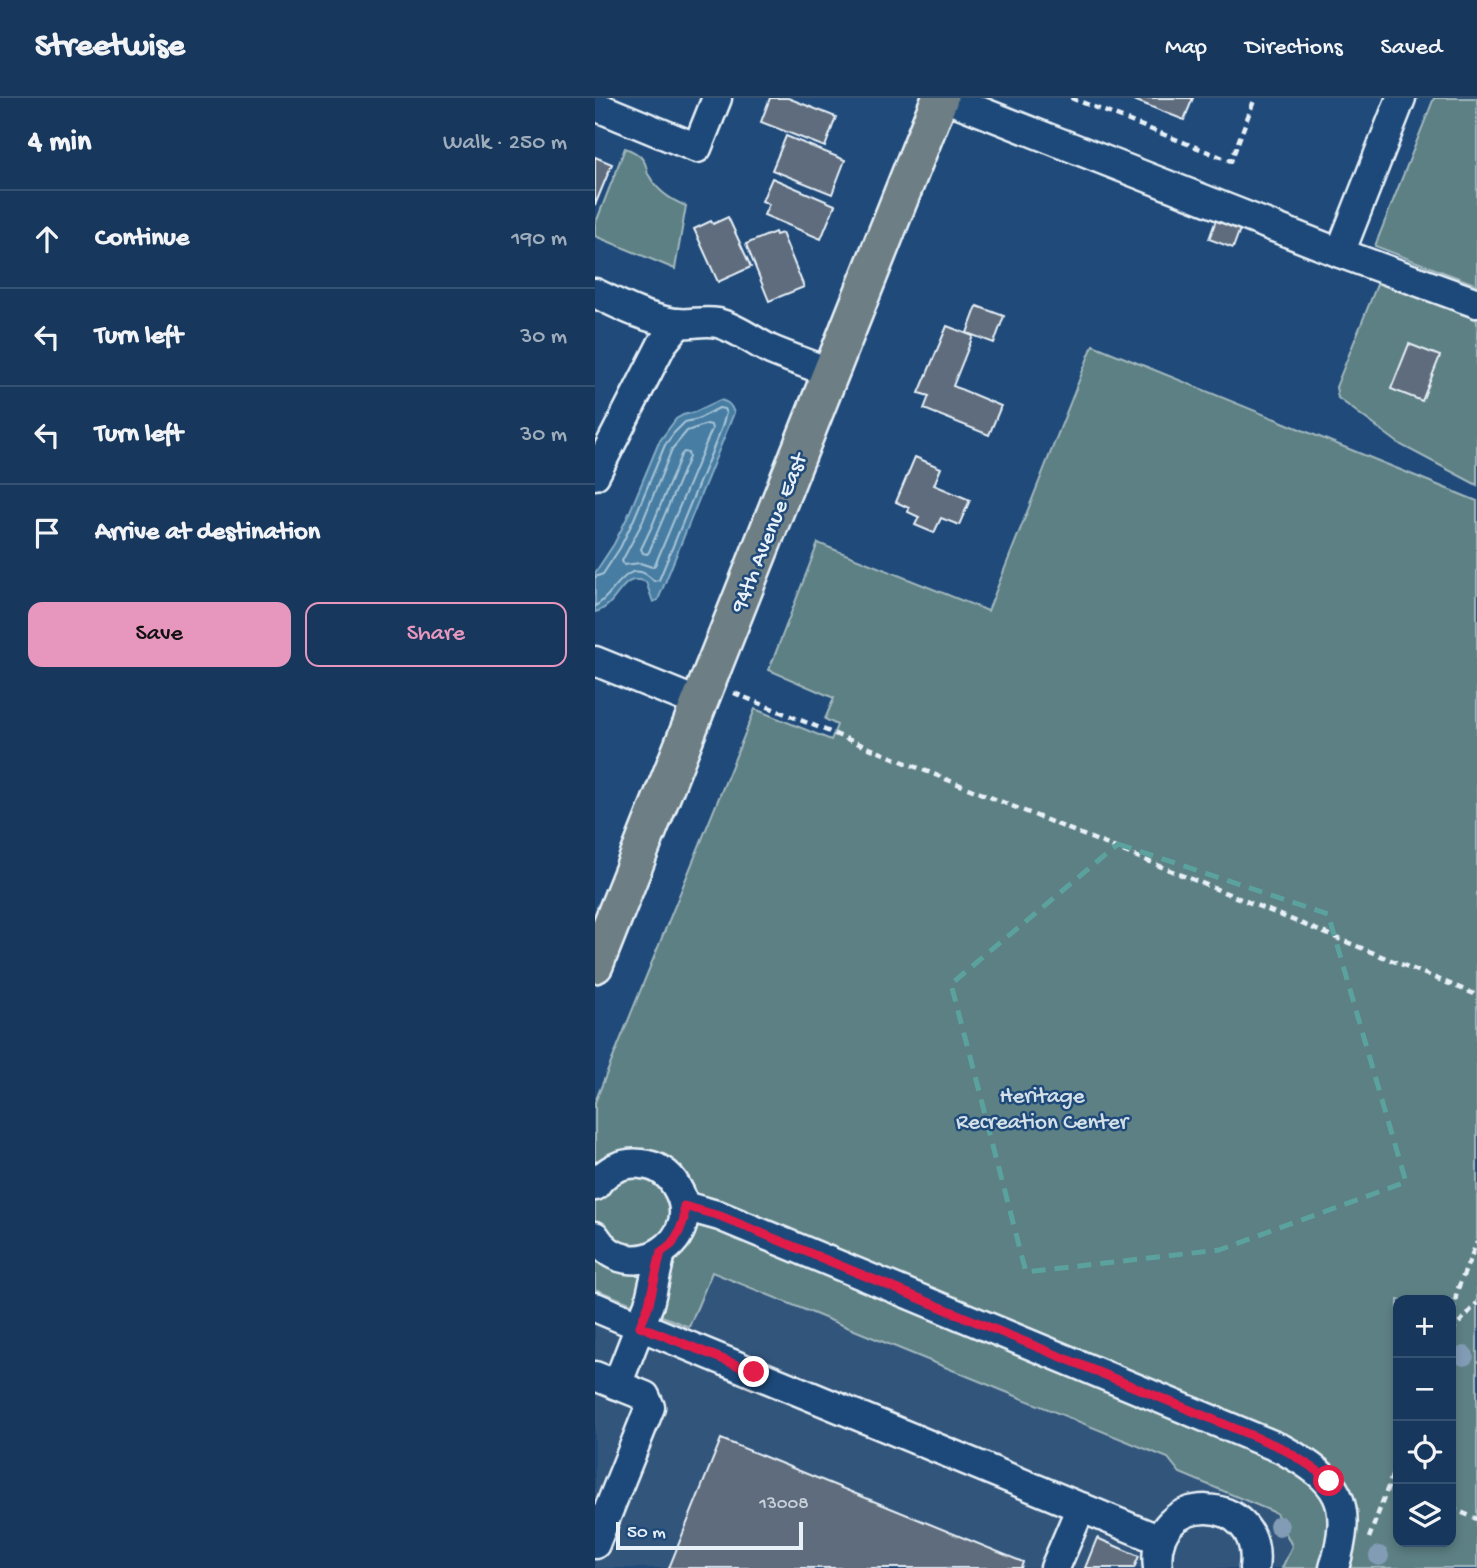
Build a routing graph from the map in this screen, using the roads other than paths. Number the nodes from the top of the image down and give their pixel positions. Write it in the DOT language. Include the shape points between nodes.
graph roads {
  1 [pos="717,98"];
  2 [pos="940,98"];
  3 [pos="946,98"];
  4 [pos="1401,98"];
  5 [pos="595,106"];
  6 [pos="1340,253"];
  7 [pos="595,293"];
  8 [pos="1477,303"];
  9 [pos="679,323"];
  10 [pos="831,373"];
  11 [pos="595,475"];
  12 [pos="595,661"];
  13 [pos="703,693"];
  14 [pos="595,965"];
  15 [pos="595,1186"];
  16 [pos="684,1206"];
  17 [pos="595,1236"];
  18 [pos="661,1252"];
  19 [pos="595,1307"];
  20 [pos="640,1326"];
  21 [pos="606,1381"];
  22 [pos="1081,1507"];
  23 [pos="1160,1540"];
  24 [pos="595,1544"];
  25 [pos="1055,1568"];
  26 [pos="1158,1568"];
  27 [pos="1254,1568"];
  28 [pos="1335,1568"];
  1 -- 5 [label="street" via="697,148"];
  2 -- 10 [label="main road, 94th Avenue East"];
  3 -- 6 [label="street"];
  4 -- 6 [label="street"];
  6 -- 8 [label="street"];
  7 -- 9 [label="street" via="640,315"];
  9 -- 10 [label="street" via="718,323"];
  9 -- 11 [label="street" via="662,344"];
  10 -- 13 [label="main road, 94th Avenue East"];
  12 -- 13 [label="street"];
  13 -- 14 [label="main road, 94th Avenue East"];
  15 -- 16 [label="street" via="611,1170 624,1165 651,1165 673,1181"];
  16 -- 18 [label="street" via="679,1232"];
  16 -- 28 [label="street" via="709,1212 1282,1448 1315,1469 1335,1492 1343,1529"];
  17 -- 18 [label="street" via="621,1257 635,1260"];
  18 -- 20 [label="street"];
  19 -- 20 [label="street"];
  20 -- 21 [label="street"];
  20 -- 22 [label="street"];
  21 -- 24 [label="street" via="645,1396 650,1407"];
  22 -- 23 [label="street"];
  22 -- 25 [label="street"];
  23 -- 26 [label="street"];
  23 -- 27 [label="street" via="1180,1516 1211,1508 1240,1522 1249,1534 1255,1550"];
}
